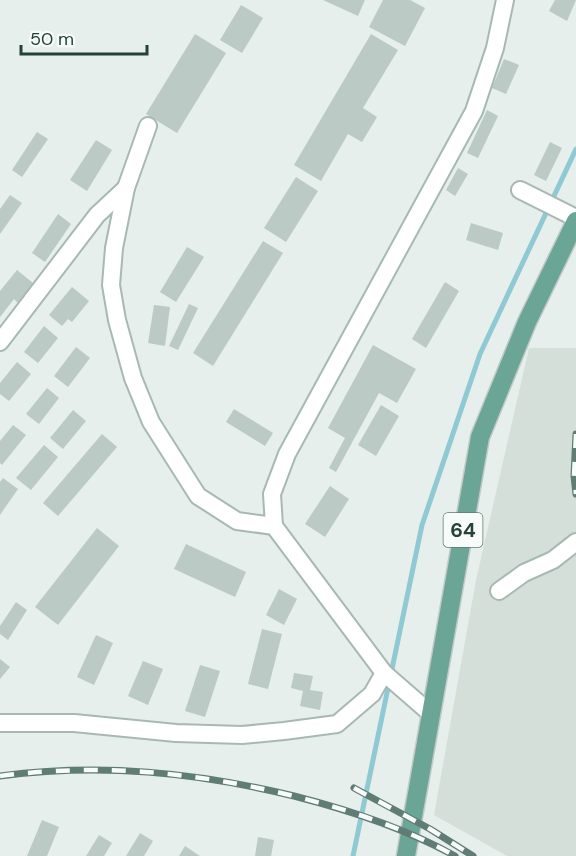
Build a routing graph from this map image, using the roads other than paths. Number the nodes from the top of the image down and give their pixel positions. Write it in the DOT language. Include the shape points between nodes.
graph roads {
  1 [pos="505,0"];
  2 [pos="148,126"];
  3 [pos="126,188"];
  4 [pos="520,190"];
  5 [pos="572,217"];
  6 [pos="0,342"];
  7 [pos="274,526"];
  8 [pos="576,542"];
  9 [pos="499,591"];
  10 [pos="384,673"];
  11 [pos="430,713"];
  12 [pos="0,723"];
  13 [pos="406,856"];
  1 -- 7 [label="street" via="495,48 474,111 286,454 272,494"];
  2 -- 3 [label="street"];
  3 -- 6 [label="street" via="97,215"];
  3 -- 7 [label="street" via="111,285 133,378 151,422 198,496 237,521"];
  4 -- 5 [label="street"];
  5 -- 11 [label="main road, 64" via="480,437"];
  7 -- 10 [label="street"];
  8 -- 9 [label="street"];
  10 -- 11 [label="street"];
  10 -- 12 [label="street" via="372,694 337,724 284,731 198,734 75,723"];
  11 -- 13 [label="main road, 64"];
}
